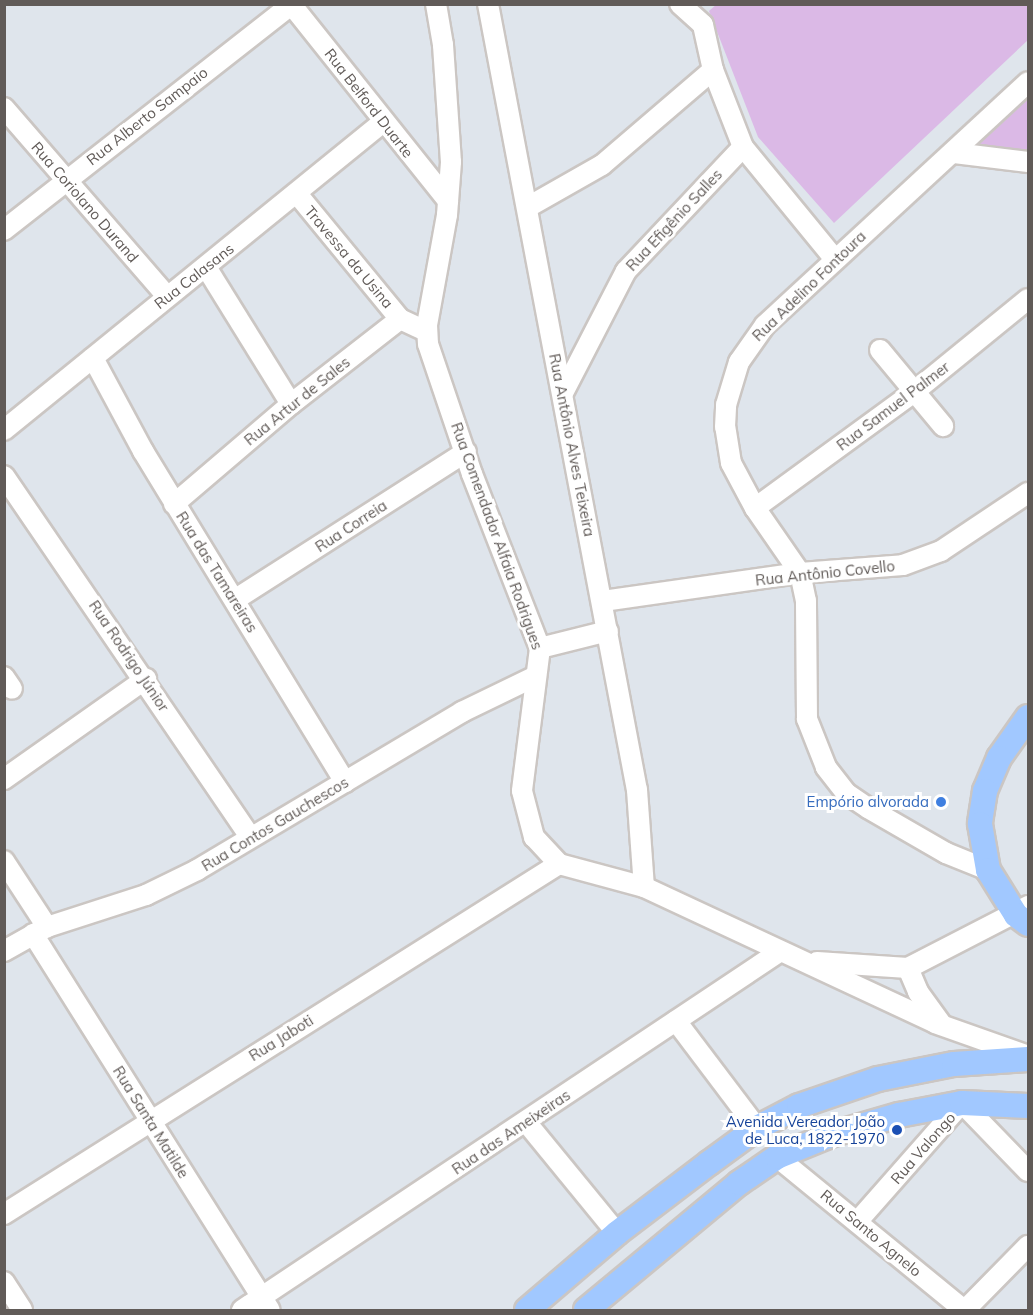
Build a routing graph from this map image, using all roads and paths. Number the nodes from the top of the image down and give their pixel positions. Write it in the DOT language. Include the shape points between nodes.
graph roads {
  1 [pos="436,4"];
  2 [pos="488,4"];
  3 [pos="680,4"];
  4 [pos="292,5"];
  5 [pos="713,70"];
  6 [pos="1029,82"];
  7 [pos="4,108"];
  8 [pos="383,122"];
  9 [pos="744,147"];
  10 [pos="954,153"];
  11 [pos="1029,162"];
  12 [pos="64,181"];
  13 [pos="298,195"];
  14 [pos="448,201"];
  15 [pos="528,207"];
  16 [pos="4,230"];
  17 [pos="834,258"];
  18 [pos="206,267"];
  19 [pos="167,296"];
  20 [pos="1029,299"];
  21 [pos="400,319"];
  22 [pos="426,331"];
  23 [pos="880,350"];
  24 [pos="93,358"];
  25 [pos="914,392"];
  26 [pos="563,393"];
  27 [pos="291,404"];
  28 [pos="943,426"];
  29 [pos="4,430"];
  30 [pos="466,452"];
  31 [pos="4,476"];
  32 [pos="1029,493"];
  33 [pos="174,504"];
  34 [pos="755,508"];
  35 [pos="800,573"];
  36 [pos="236,599"];
  37 [pos="603,601"];
  38 [pos="608,631"];
  39 [pos="540,648"];
  40 [pos="536,676"];
  41 [pos="146,679"];
  42 [pos="1029,717"];
  43 [pos="4,779"];
  44 [pos="345,782"];
  45 [pos="250,837"];
  46 [pos="4,861"];
  47 [pos="559,864"];
  48 [pos="988,870"];
  49 [pos="644,887"];
  50 [pos="1024,915"];
  51 [pos="40,931"];
  52 [pos="4,951"];
  53 [pos="779,952"];
  54 [pos="809,962"];
  55 [pos="908,968"];
  56 [pos="676,1022"];
  57 [pos="942,1025"];
  58 [pos="971,1035"];
  59 [pos="1029,1057"];
  60 [pos="976,1062"];
  61 [pos="971,1103"];
  62 [pos="1029,1106"];
  63 [pos="150,1121"];
  64 [pos="526,1122"];
  65 [pos="757,1128"];
  66 [pos="777,1157"];
  67 [pos="1029,1171"];
  68 [pos="4,1214"];
  69 [pos="857,1222"];
  70 [pos="617,1233"];
  71 [pos="1029,1246"];
  72 [pos="4,1282"];
  73 [pos="266,1304"];
  74 [pos="22,1311"];
  75 [pos="242,1311"];
  76 [pos="527,1311"];
  77 [pos="586,1311"];
  78 [pos="964,1311"];
  1 -- 14 [label="street, Rua Comendador Alfaia Rodrigues" via="448,103"];
  2 -- 15 [label="street, Rua Antônio Alves Teixeira"];
  3 -- 5 [label="street" via="703,25"];
  4 -- 8 [label="street, Rua Belford Duarte"];
  4 -- 12 [label="street, Rua Alberto Sampaio"];
  5 -- 9 [label="street"];
  5 -- 15 [label="street" via="602,165"];
  6 -- 10 [label="street, Rua Adelino Fontoura"];
  7 -- 12 [label="street, Rua Coriolano Durand"];
  8 -- 13 [label="street, Rua Calasans"];
  8 -- 14 [label="street, Rua Belford Duarte"];
  9 -- 17 [label="street"];
  9 -- 26 [label="street, Rua Efigênio Salles" via="626,271"];
  10 -- 11 [label="street"];
  10 -- 17 [label="street, Rua Adelino Fontoura"];
  12 -- 16 [label="street, Rua Alberto Sampaio"];
  12 -- 19 [label="street, Rua Coriolano Durand"];
  13 -- 18 [label="street, Rua Calasans"];
  13 -- 21 [label="street, Travessa da Usina"];
  14 -- 22 [label="street, Rua Comendador Alfaia Rodrigues"];
  15 -- 26 [label="street, Rua Antônio Alves Teixeira"];
  17 -- 34 [label="street, Rua Adelino Fontoura" via="765,325 739,362 732,382 726,405 727,452"];
  18 -- 19 [label="street, Rua Calasans"];
  18 -- 27 [label="street"];
  19 -- 24 [label="street, Rua Calasans"];
  20 -- 25 [label="street, Rua Samuel Palmer"];
  21 -- 22 [label="street"];
  21 -- 27 [label="street, Rua Artur de Sales"];
  22 -- 30 [label="street, Rua Comendador Alfaia Rodrigues"];
  23 -- 25 [label="street"];
  24 -- 29 [label="street, Rua Calasans"];
  24 -- 33 [label="street, Rua das Tamareiras"];
  25 -- 28 [label="street"];
  25 -- 34 [label="street, Rua Samuel Palmer"];
  26 -- 37 [label="street, Rua Antônio Alves Teixeira"];
  27 -- 33 [label="street, Rua Artur de Sales"];
  30 -- 36 [label="street, Rua Correia"];
  30 -- 39 [label="street, Rua Comendador Alfaia Rodrigues"];
  31 -- 41 [label="street, Rua Rodrigo Júnior"];
  32 -- 35 [label="street, Rua Antônio Covello" via="941,551 903,565"];
  33 -- 36 [label="street, Rua das Tamareiras"];
  34 -- 35 [label="street, Rua Adelino Fontoura"];
  35 -- 37 [label="street, Rua Antônio Covello"];
  35 -- 48 [label="street, Rua Adelino Fontoura" via="806,601 807,719 826,767 846,793 868,808 946,853"];
  36 -- 44 [label="street, Rua das Tamareiras"];
  37 -- 38 [label="street, Rua Antônio Alves Teixeira"];
  38 -- 39 [label="street"];
  38 -- 49 [label="street, Rua Antônio Alves Teixeira" via="637,790"];
  39 -- 40 [label="street, Rua Comendador Alfaia Rodrigues"];
  40 -- 44 [label="street, Rua Contos Gauchescos" via="462,712"];
  40 -- 47 [label="street, Rua Comendador Alfaia Rodrigues" via="523,772 523,807 534,837"];
  41 -- 43 [label="street"];
  41 -- 45 [label="street, Rua Rodrigo Júnior"];
  42 -- 48 [label="main road" via="999,758 985,790 980,838"];
  44 -- 45 [label="street, Rua Contos Gauchescos"];
  45 -- 51 [label="street, Rua Contos Gauchescos" via="146,895"];
  46 -- 51 [label="street, Rua Santa Matilde"];
  47 -- 49 [label="street"];
  47 -- 63 [label="street, Rua Jaboti"];
  48 -- 50 [label="main road"];
  49 -- 53 [label="street"];
  50 -- 55 [label="street"];
  51 -- 52 [label="street, Rua Contos Gauchescos"];
  51 -- 63 [label="street, Rua Santa Matilde"];
  53 -- 54 [label="street"];
  53 -- 56 [label="street, Rua das Ameixeiras"];
  54 -- 55 [label="street"];
  54 -- 57 [label="street"];
  55 -- 57 [label="street" via="918,992"];
  56 -- 64 [label="street, Rua das Ameixeiras"];
  56 -- 65 [label="street"];
  57 -- 58 [label="street"];
  58 -- 59 [label="street"];
  58 -- 60 [label="street" via="977,1045"];
  59 -- 60 [label="main road"];
  60 -- 65 [label="main road" via="852,1086 817,1097"];
  61 -- 62 [label="main road"];
  61 -- 66 [label="main road" via="833,1134"];
  61 -- 67 [label="street, Rua Valongo" via="990,1130"];
  61 -- 69 [label="street, Rua Valongo"];
  63 -- 68 [label="street, Rua Jaboti"];
  63 -- 73 [label="street, Rua Santa Matilde"];
  64 -- 70 [label="street"];
  64 -- 73 [label="street, Rua das Ameixeiras"];
  65 -- 70 [label="main road"];
  66 -- 69 [label="street, Rua Santo Agnelo"];
  66 -- 77 [label="main road"];
  69 -- 78 [label="street, Rua Santo Agnelo"];
  70 -- 76 [label="main road"];
  71 -- 78 [label="street"];
  72 -- 74 [label="street"];
  73 -- 75 [label="street, Rua das Ameixeiras"];
}
